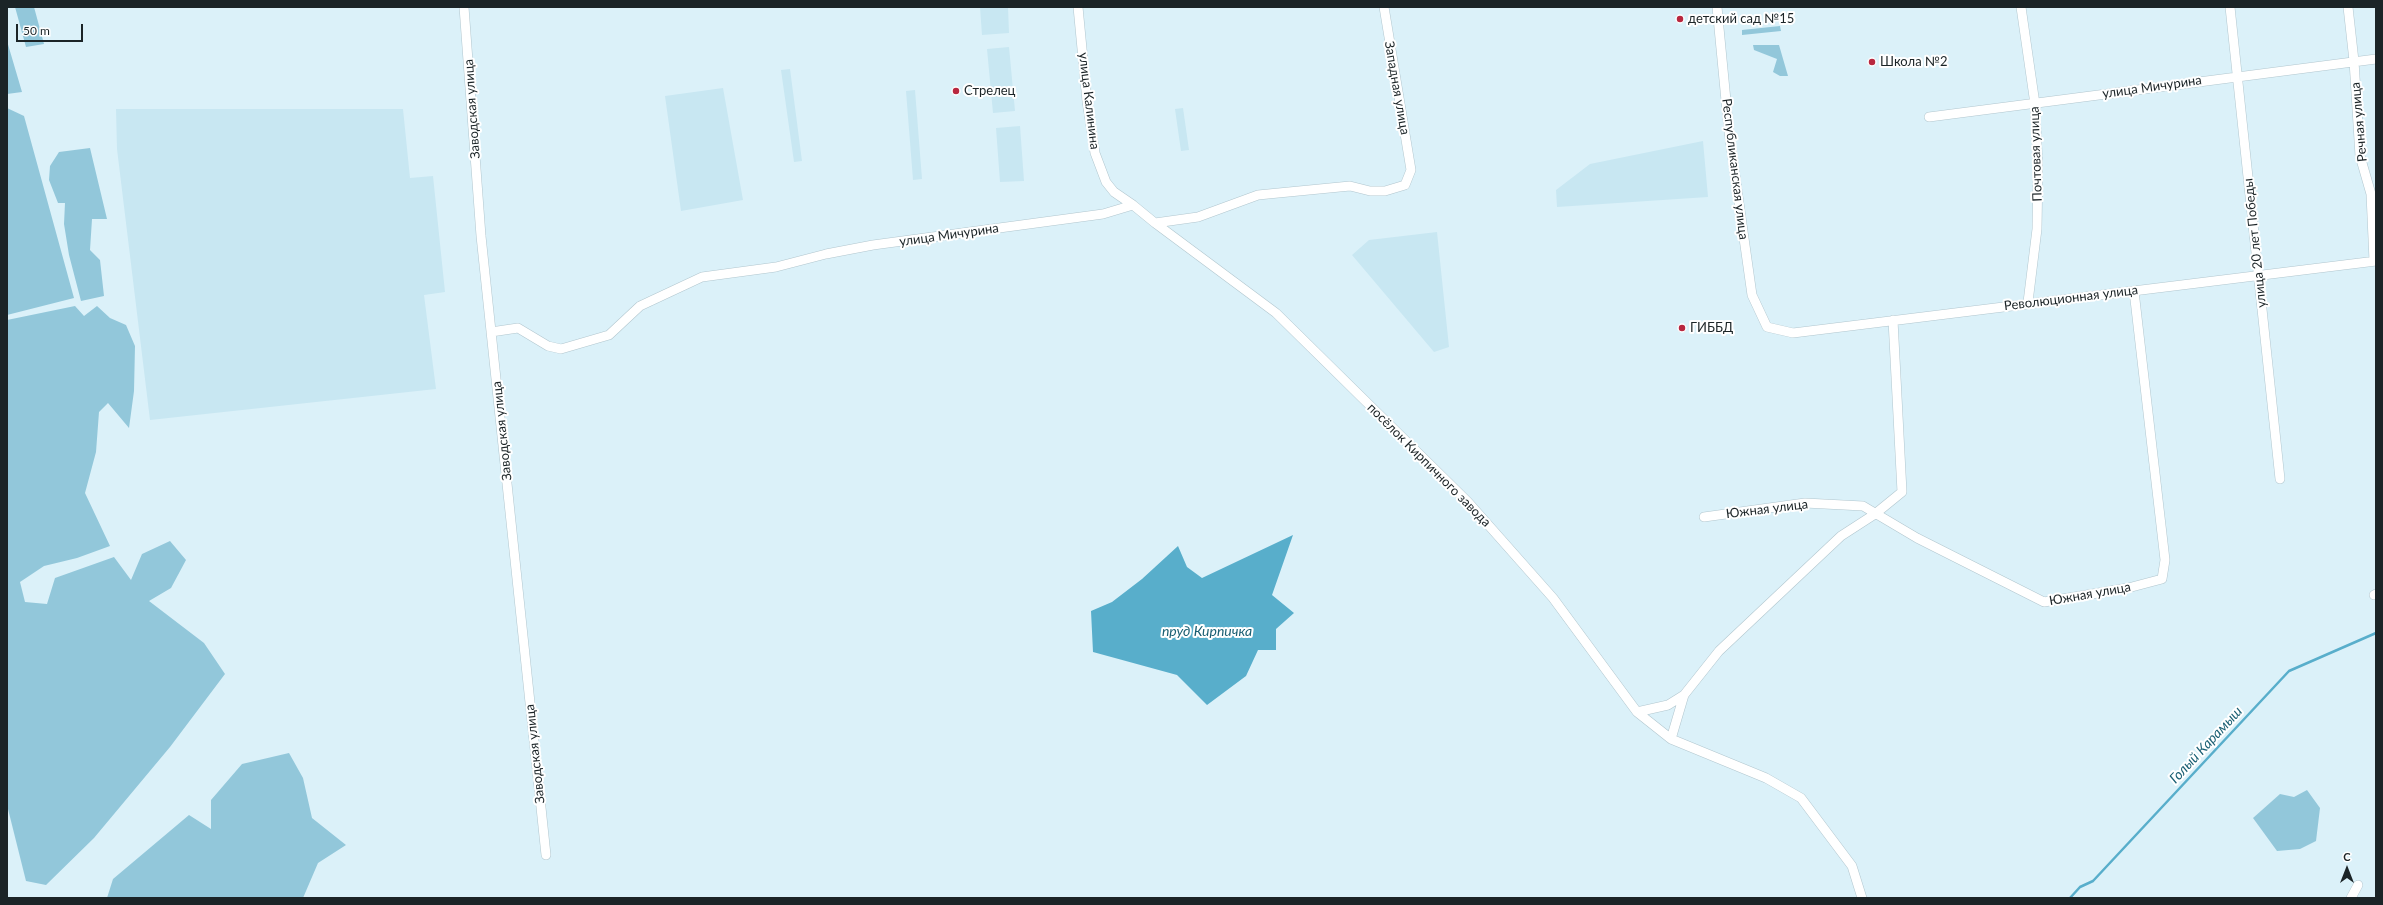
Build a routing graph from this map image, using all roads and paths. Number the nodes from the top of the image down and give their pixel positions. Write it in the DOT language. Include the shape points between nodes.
graph roads {
  1 [pos="464,7"];
  2 [pos="1078,7"];
  3 [pos="1384,7"];
  4 [pos="1717,7"];
  5 [pos="2021,7"];
  6 [pos="2230,7"];
  7 [pos="2348,7"];
  8 [pos="2376,59"];
  9 [pos="2354,61"];
  10 [pos="2237,76"];
  11 [pos="2035,104"];
  12 [pos="1929,117"];
  13 [pos="1133,205"];
  14 [pos="1155,223"];
  15 [pos="2375,261"];
  16 [pos="2258,276"];
  17 [pos="2134,291"];
  18 [pos="2028,302"];
  19 [pos="1894,320"];
  20 [pos="1767,327"];
  21 [pos="491,332"];
  22 [pos="2280,479"];
  23 [pos="1875,514"];
  24 [pos="1704,517"];
  25 [pos="1684,695"];
  26 [pos="1637,712"];
  27 [pos="1671,739"];
  28 [pos="546,855"];
  29 [pos="2358,886"];
  30 [pos="1862,898"];
  31 [pos="2351,898"];
  1 -- 21 [label="street, Заводская улица" via="481,236"];
  2 -- 13 [label="street, улица Калинина" via="1087,102 1095,153 1106,182 1114,192"];
  3 -- 14 [label="street, Западная улица" via="1411,170 1405,185 1385,191 1370,191 1350,186 1258,195 1198,217"];
  4 -- 20 [label="street, Республиканская улица" via="1729,132 1752,296"];
  5 -- 11 [label="street, Почтовая улица"];
  6 -- 10 [label="street, улица 20 лет Победы"];
  7 -- 9 [label="street, Речная улица"];
  8 -- 9 [label="street, улица Мичурина"];
  9 -- 10 [label="street, улица Мичурина"];
  9 -- 15 [label="street, Речная улица" via="2360,156 2371,194"];
  10 -- 11 [label="street, улица Мичурина"];
  10 -- 16 [label="street, улица 20 лет Победы"];
  11 -- 12 [label="street, улица Мичурина"];
  11 -- 18 [label="street, Почтовая улица" via="2038,166 2037,229"];
  13 -- 14 [label="street"];
  13 -- 21 [label="street, улица Мичурина" via="1103,214 873,245 776,267 702,277 640,306 610,335 561,349 548,346 518,328"];
  14 -- 26 [label="street, посёлок Кирпичного завода" via="1276,313 1468,502 1553,598"];
  15 -- 16 [label="street, Революционная улица"];
  16 -- 17 [label="street, Революционная улица"];
  16 -- 22 [label="street, улица 20 лет Победы"];
  17 -- 18 [label="street, Революционная улица"];
  17 -- 23 [label="street, Южная улица" via="2165,560 2162,579 2128,588 2044,602"];
  18 -- 19 [label="street, Революционная улица"];
  19 -- 20 [label="street, Революционная улица" via="1793,333"];
  19 -- 23 [label="street" via="1902,492"];
  21 -- 28 [label="street, Заводская улица"];
  23 -- 24 [label="street, Южная улица" via="1863,506 1805,503"];
  23 -- 25 [label="street" via="1841,536 1740,629"];
  25 -- 26 [label="street" via="1668,705"];
  25 -- 27 [label="street"];
  26 -- 27 [label="street, посёлок Кирпичного завода"];
  27 -- 30 [label="street, посёлок Кирпичного завода" via="1766,778 1801,798 1852,866"];
  29 -- 31 [label="street"];
}
